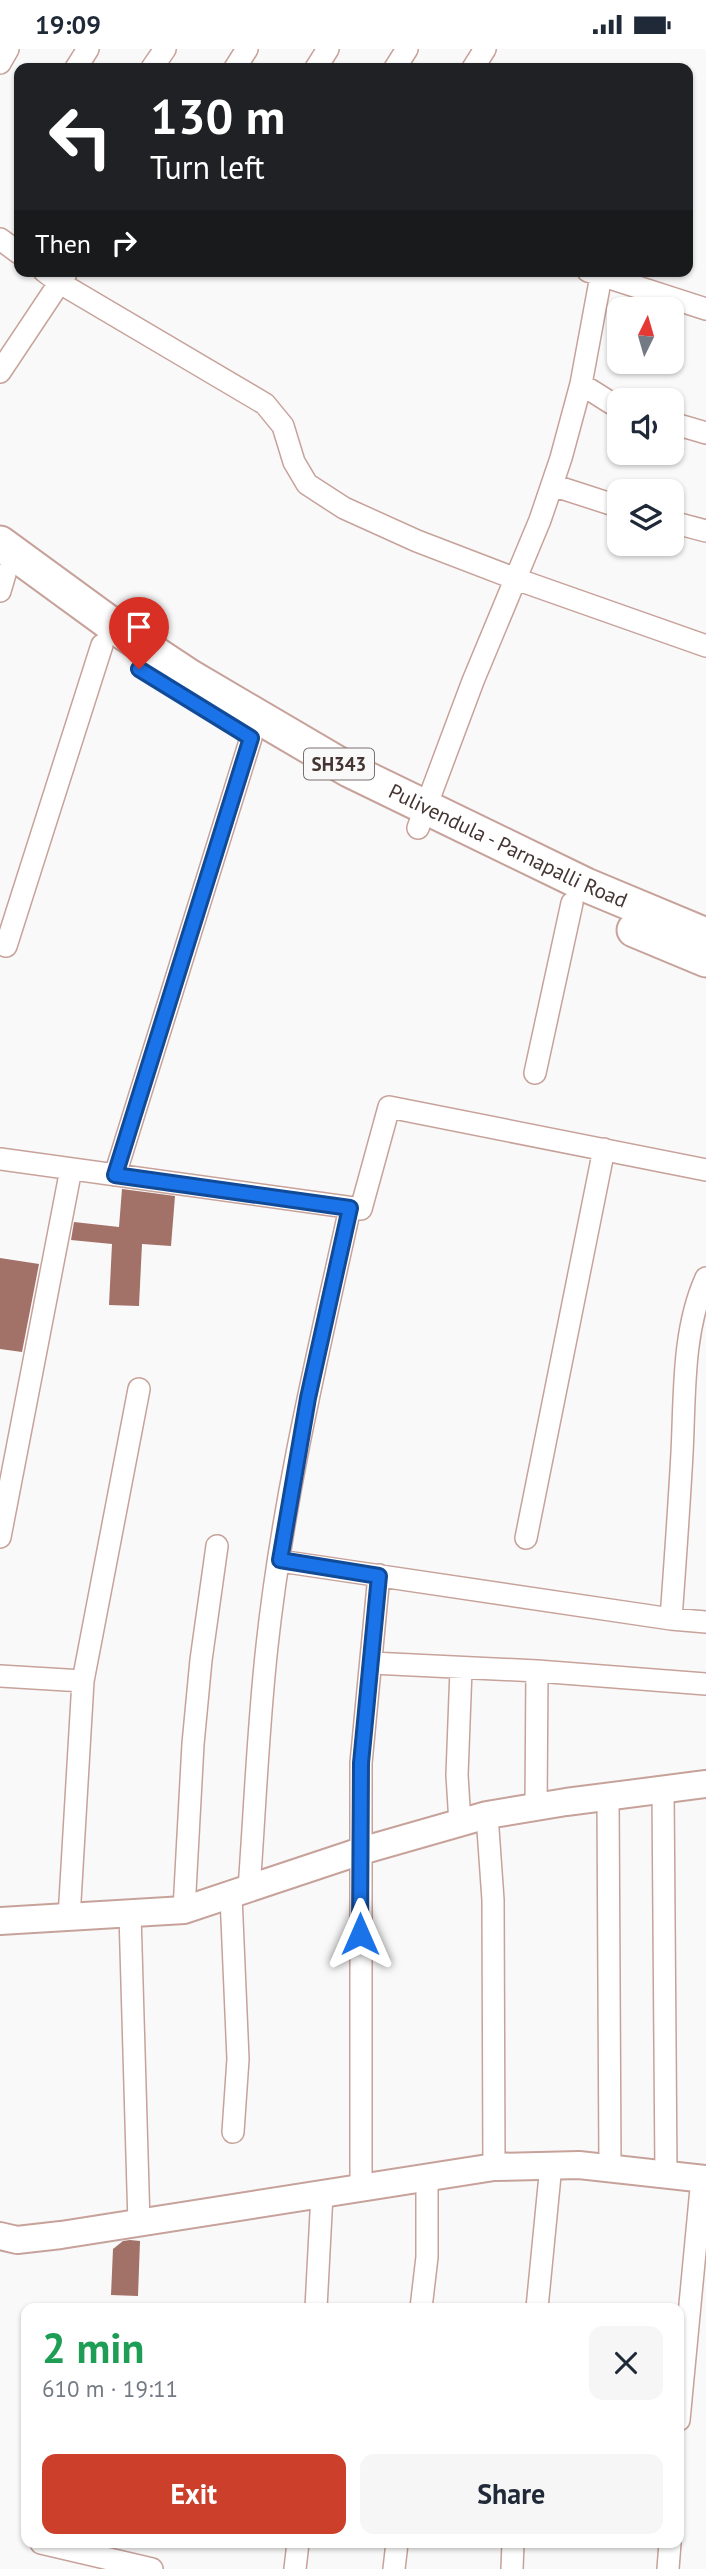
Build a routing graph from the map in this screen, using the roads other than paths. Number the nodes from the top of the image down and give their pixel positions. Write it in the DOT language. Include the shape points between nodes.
graph roads {
  1 [pos="8,49"];
  2 [pos="0,63"];
  3 [pos="56,277"];
  4 [pos="60,277"];
  5 [pos="594,277"];
  6 [pos="604,277"];
  7 [pos="706,309"];
  8 [pos="0,372"];
  9 [pos="581,384"];
  10 [pos="607,400"];
  11 [pos="684,426"];
  12 [pos="706,433"];
  13 [pos="552,485"];
  14 [pos="607,503"];
  15 [pos="684,525"];
  16 [pos="706,531"];
  17 [pos="1,570"];
  18 [pos="516,579"];
  19 [pos="102,645"];
  20 [pos="706,646"];
  21 [pos="251,738"];
  22 [pos="422,818"];
  23 [pos="572,903"];
  24 [pos="706,935"];
  25 [pos="6,946"];
  26 [pos="706,960"];
  27 [pos="535,1073"];
  28 [pos="604,1149"];
  29 [pos="0,1159"];
  30 [pos="71,1169"];
  31 [pos="706,1170"];
  32 [pos="115,1175"];
  33 [pos="350,1208"];
  34 [pos="706,1278"];
  35 [pos="139,1389"];
  36 [pos="0,1537"];
  37 [pos="526,1538"];
  38 [pos="217,1546"];
  39 [pos="280,1560"];
  40 [pos="379,1576"];
  41 [pos="671,1619"];
  42 [pos="706,1622"];
  43 [pos="372,1663"];
  44 [pos="461,1669"];
  45 [pos="537,1671"];
  46 [pos="0,1676"];
  47 [pos="83,1681"];
  48 [pos="706,1685"];
  49 [pos="706,1784"];
  50 [pos="663,1790"];
  51 [pos="608,1797"];
  52 [pos="536,1807"];
  53 [pos="486,1815"];
  54 [pos="460,1823"];
  55 [pos="360,1851"];
  56 [pos="240,1893"];
  57 [pos="184,1910"];
  58 [pos="130,1914"];
  59 [pos="69,1918"];
  60 [pos="0,1921"];
  61 [pos="233,2131"];
  62 [pos="551,2165"];
  63 [pos="494,2167"];
  64 [pos="610,2168"];
  65 [pos="666,2174"];
  66 [pos="427,2178"];
  67 [pos="704,2179"];
  68 [pos="361,2188"];
  69 [pos="322,2194"];
  70 [pos="139,2224"];
  71 [pos="0,2236"];
  72 [pos="316,2303"];
  73 [pos="422,2303"];
  74 [pos="537,2303"];
  75 [pos="684,2372"];
  76 [pos="62,2548"];
  77 [pos="297,2548"];
  78 [pos="396,2548"];
  79 [pos="513,2548"];
  80 [pos="670,2548"];
  81 [pos="152,2569"];
  82 [pos="295,2569"];
  83 [pos="394,2569"];
  84 [pos="512,2569"];
  85 [pos="668,2569"];
  1 -- 2 [label="street"];
  3 -- 8 [label="street"];
  4 -- 18 [label="street" via="265,404 283,426 294,462 307,484 344,508"];
  5 -- 9 [label="street"];
  6 -- 7 [label="street"];
  9 -- 10 [label="street"];
  9 -- 13 [label="street"];
  11 -- 12 [label="street"];
  13 -- 14 [label="street"];
  13 -- 18 [label="street"];
  15 -- 16 [label="street"];
  17 -- 19 [label="main road, Pulivendula - Parnapalli Road / SH343"];
  17 -- 22 [label="main road, Pulivendula - Parnapalli Road / SH343" via="115,627"];
  18 -- 20 [label="street"];
  18 -- 22 [label="street"];
  19 -- 21 [label="main road, Pulivendula - Parnapalli Road / SH343"];
  19 -- 25 [label="street"];
  21 -- 22 [label="main road, Pulivendula - Parnapalli Road / SH343" via="336,788"];
  21 -- 32 [label="street"];
  22 -- 23 [label="main road, Pulivendula - Parnapalli Road / SH343"];
  22 -- 24 [label="main road, Pulivendula - Parnapalli Road / SH343"];
  23 -- 26 [label="main road, Pulivendula - Parnapalli Road / SH343"];
  23 -- 27 [label="street"];
  28 -- 31 [label="street"];
  28 -- 33 [label="street" via="389,1107 361,1209"];
  28 -- 37 [label="street"];
  29 -- 30 [label="street"];
  30 -- 32 [label="street"];
  30 -- 36 [label="street"];
  32 -- 33 [label="street"];
  33 -- 39 [label="street" via="308,1398"];
  34 -- 41 [label="street" via="691,1328 686,1370"];
  35 -- 47 [label="street"];
  38 -- 57 [label="street" via="194,1732"];
  39 -- 40 [label="street"];
  39 -- 56 [label="street"];
  40 -- 41 [label="street"];
  40 -- 43 [label="street"];
  41 -- 42 [label="street"];
  43 -- 44 [label="street"];
  43 -- 55 [label="street" via="361,1763"];
  44 -- 45 [label="street"];
  44 -- 54 [label="street"];
  45 -- 48 [label="street"];
  45 -- 52 [label="street"];
  46 -- 47 [label="street"];
  47 -- 59 [label="street"];
  49 -- 50 [label="street"];
  50 -- 51 [label="street"];
  50 -- 65 [label="street"];
  51 -- 52 [label="street"];
  51 -- 64 [label="street"];
  52 -- 53 [label="street"];
  53 -- 54 [label="street"];
  53 -- 63 [label="street" via="493,1900"];
  54 -- 55 [label="street"];
  55 -- 56 [label="street"];
  55 -- 68 [label="street"];
  56 -- 57 [label="street"];
  56 -- 61 [label="street"];
  57 -- 58 [label="street"];
  58 -- 59 [label="street"];
  58 -- 70 [label="street"];
  59 -- 60 [label="street"];
  62 -- 63 [label="street"];
  62 -- 64 [label="street"];
  62 -- 74 [label="street"];
  63 -- 66 [label="street"];
  64 -- 65 [label="street"];
  65 -- 67 [label="street"];
  66 -- 68 [label="street"];
  66 -- 73 [label="street"];
  67 -- 75 [label="street"];
  68 -- 69 [label="street"];
  69 -- 70 [label="street"];
  69 -- 72 [label="street"];
  70 -- 71 [label="street" via="17,2240"];
  76 -- 81 [label="street"];
  77 -- 82 [label="street"];
  78 -- 83 [label="street"];
  79 -- 84 [label="street"];
  80 -- 85 [label="street"];
}
